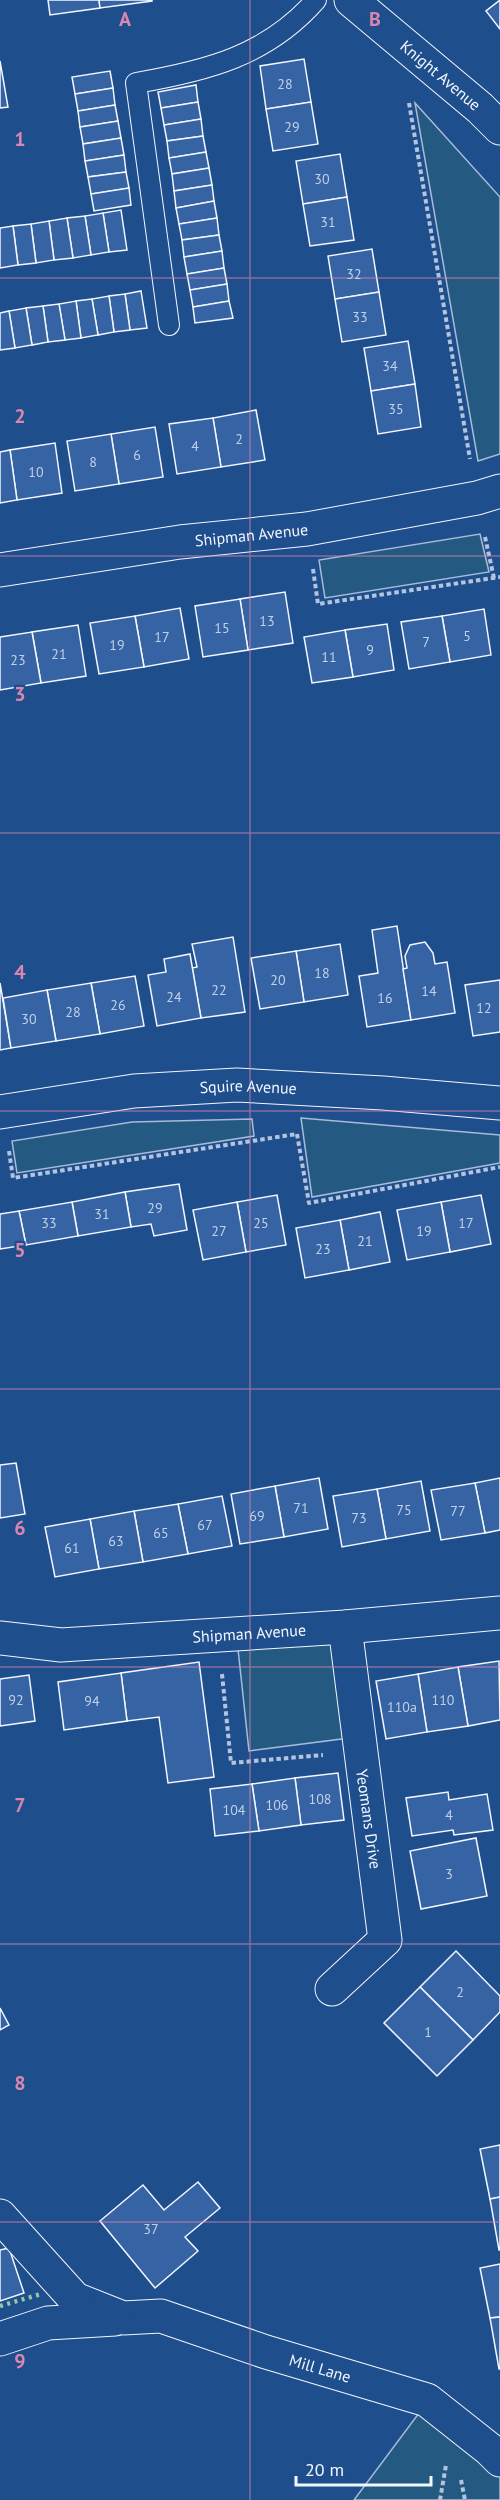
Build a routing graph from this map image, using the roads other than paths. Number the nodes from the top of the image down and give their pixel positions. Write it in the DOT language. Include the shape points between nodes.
graph roads {
  1 [pos="316,0"];
  2 [pos="351,0"];
  3 [pos="500,128"];
  4 [pos="169,325"];
  5 [pos="488,495"];
  6 [pos="0,570"];
  7 [pos="500,1103"];
  8 [pos="1,1112"];
  9 [pos="500,1613"];
  10 [pos="345,1627"];
  11 [pos="0,1638"];
  12 [pos="332,1989"];
  13 [pos="0,2216"];
  14 [pos="123,2318"];
  15 [pos="0,2339"];
  16 [pos="500,2460"];
  1 -- 4 [label="lane" via="270,42 188,74 136,83"];
  2 -- 3 [label="street, Knight Avenue"];
  5 -- 6 [label="street, Shipman Avenue" via="307,529 180,542"];
  7 -- 8 [label="street, Squire Avenue" via="237,1085 134,1091"];
  9 -- 10 [label="street, Shipman Avenue"];
  10 -- 11 [label="street, Shipman Avenue" via="61,1645"];
  10 -- 12 [label="street, Yeomans Drive" via="386,1940"];
  13 -- 14 [label="street, Mill Lane" via="75,2299"];
  14 -- 15 [label="street, Mill Lane" via="48,2324"];
  14 -- 16 [label="street, Mill Lane" via="161,2316 427,2400"];
}
